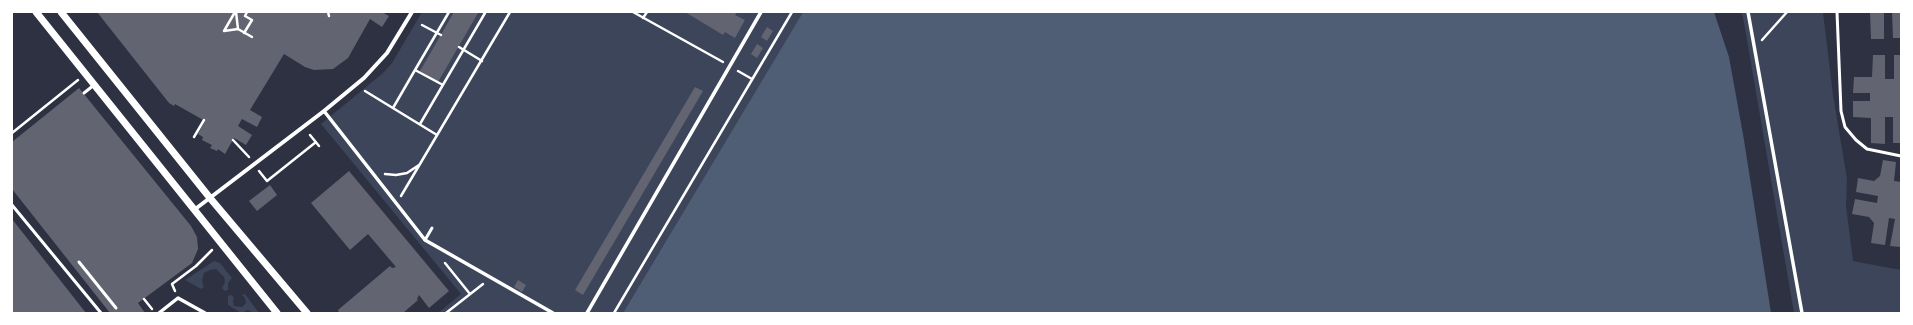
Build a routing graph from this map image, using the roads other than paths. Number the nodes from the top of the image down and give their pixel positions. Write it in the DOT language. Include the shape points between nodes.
graph roads {
  1 [pos="36,12"];
  2 [pos="61,12"];
  3 [pos="412,12"];
  4 [pos="761,12"];
  5 [pos="1748,12"];
  6 [pos="1836,12"];
  7 [pos="94,85"];
  8 [pos="84,93"];
  9 [pos="324,111"];
  10 [pos="1901,156"];
  11 [pos="210,198"];
  12 [pos="12,204"];
  13 [pos="194,210"];
  14 [pos="432,228"];
  15 [pos="425,240"];
  16 [pos="79,262"];
  17 [pos="116,308"];
  18 [pos="101,313"];
  19 [pos="159,313"];
  20 [pos="205,313"];
  21 [pos="277,313"];
  22 [pos="307,313"];
  23 [pos="553,313"];
  24 [pos="587,313"];
  25 [pos="1802,313"];
  1 -- 7 [label="street"];
  2 -- 11 [label="street"];
  3 -- 9 [label="street" via="382,58 364,78"];
  4 -- 24 [label="street"];
  5 -- 25 [label="street"];
  6 -- 10 [label="lane" via="1841,112 1845,127 1867,149"];
  7 -- 8 [label="lane"];
  7 -- 13 [label="street"];
  9 -- 11 [label="street"];
  9 -- 15 [label="street"];
  11 -- 13 [label="street"];
  11 -- 22 [label="street"];
  12 -- 18 [label="lane"];
  13 -- 21 [label="street"];
  14 -- 15 [label="lane"];
  15 -- 23 [label="street"];
  16 -- 17 [label="lane"];
  19 -- 20 [label="street" via="178,298"];
}
